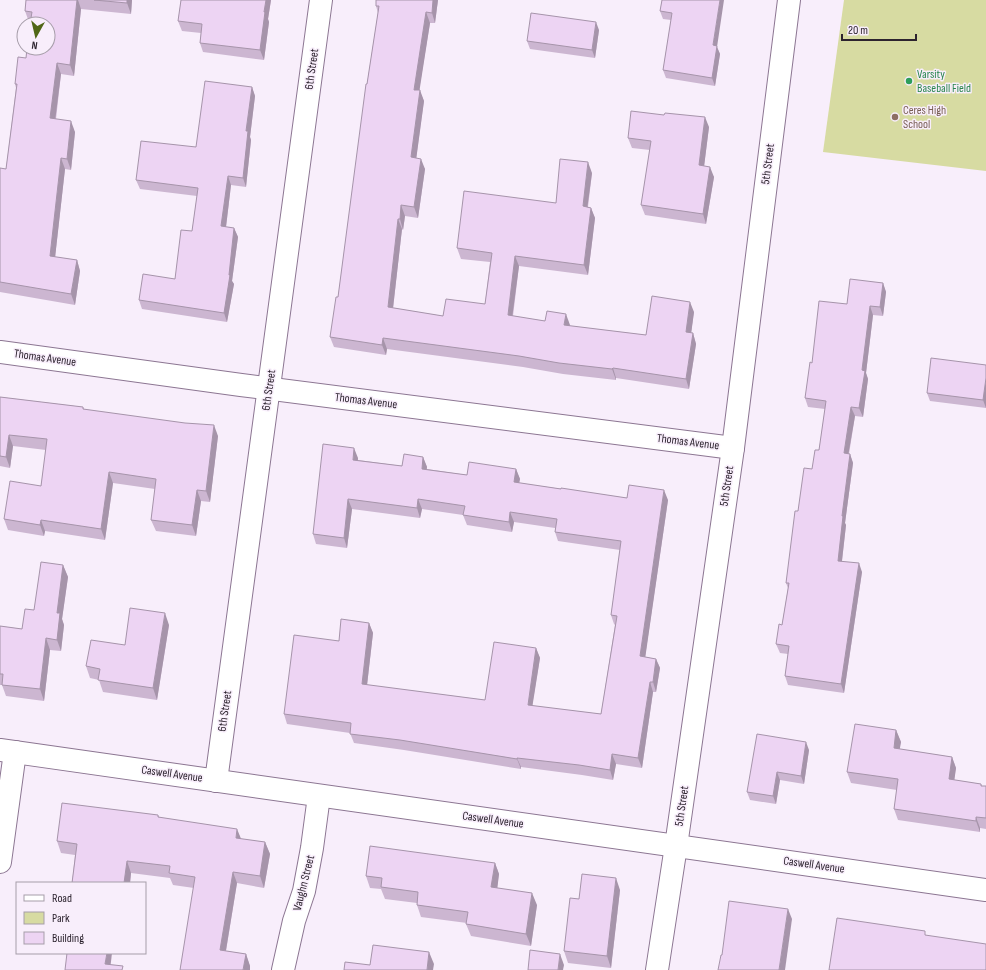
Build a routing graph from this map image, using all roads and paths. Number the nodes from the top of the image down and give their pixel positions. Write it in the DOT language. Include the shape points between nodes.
graph roads {
  1 [pos="321,0"];
  2 [pos="789,0"];
  3 [pos="0,352"];
  4 [pos="269,389"];
  5 [pos="733,448"];
  6 [pos="7,751"];
  7 [pos="216,781"];
  8 [pos="320,796"];
  9 [pos="676,846"];
  10 [pos="0,862"];
  11 [pos="986,890"];
  12 [pos="283,970"];
  13 [pos="657,970"];
  1 -- 4 [label="street, 6th Street"];
  2 -- 5 [label="street, 5th Street"];
  3 -- 4 [label="street, Thomas Avenue"];
  4 -- 5 [label="street, Thomas Avenue"];
  4 -- 7 [label="street, 6th Street"];
  5 -- 9 [label="street, 5th Street"];
  6 -- 7 [label="street, Caswell Avenue"];
  6 -- 10 [label="street"];
  7 -- 8 [label="street, Caswell Avenue"];
  8 -- 9 [label="street, Caswell Avenue"];
  8 -- 12 [label="street, Vaughn Street" via="304,891"];
  9 -- 11 [label="street, Caswell Avenue"];
  9 -- 13 [label="street, 5th Street"];
}
